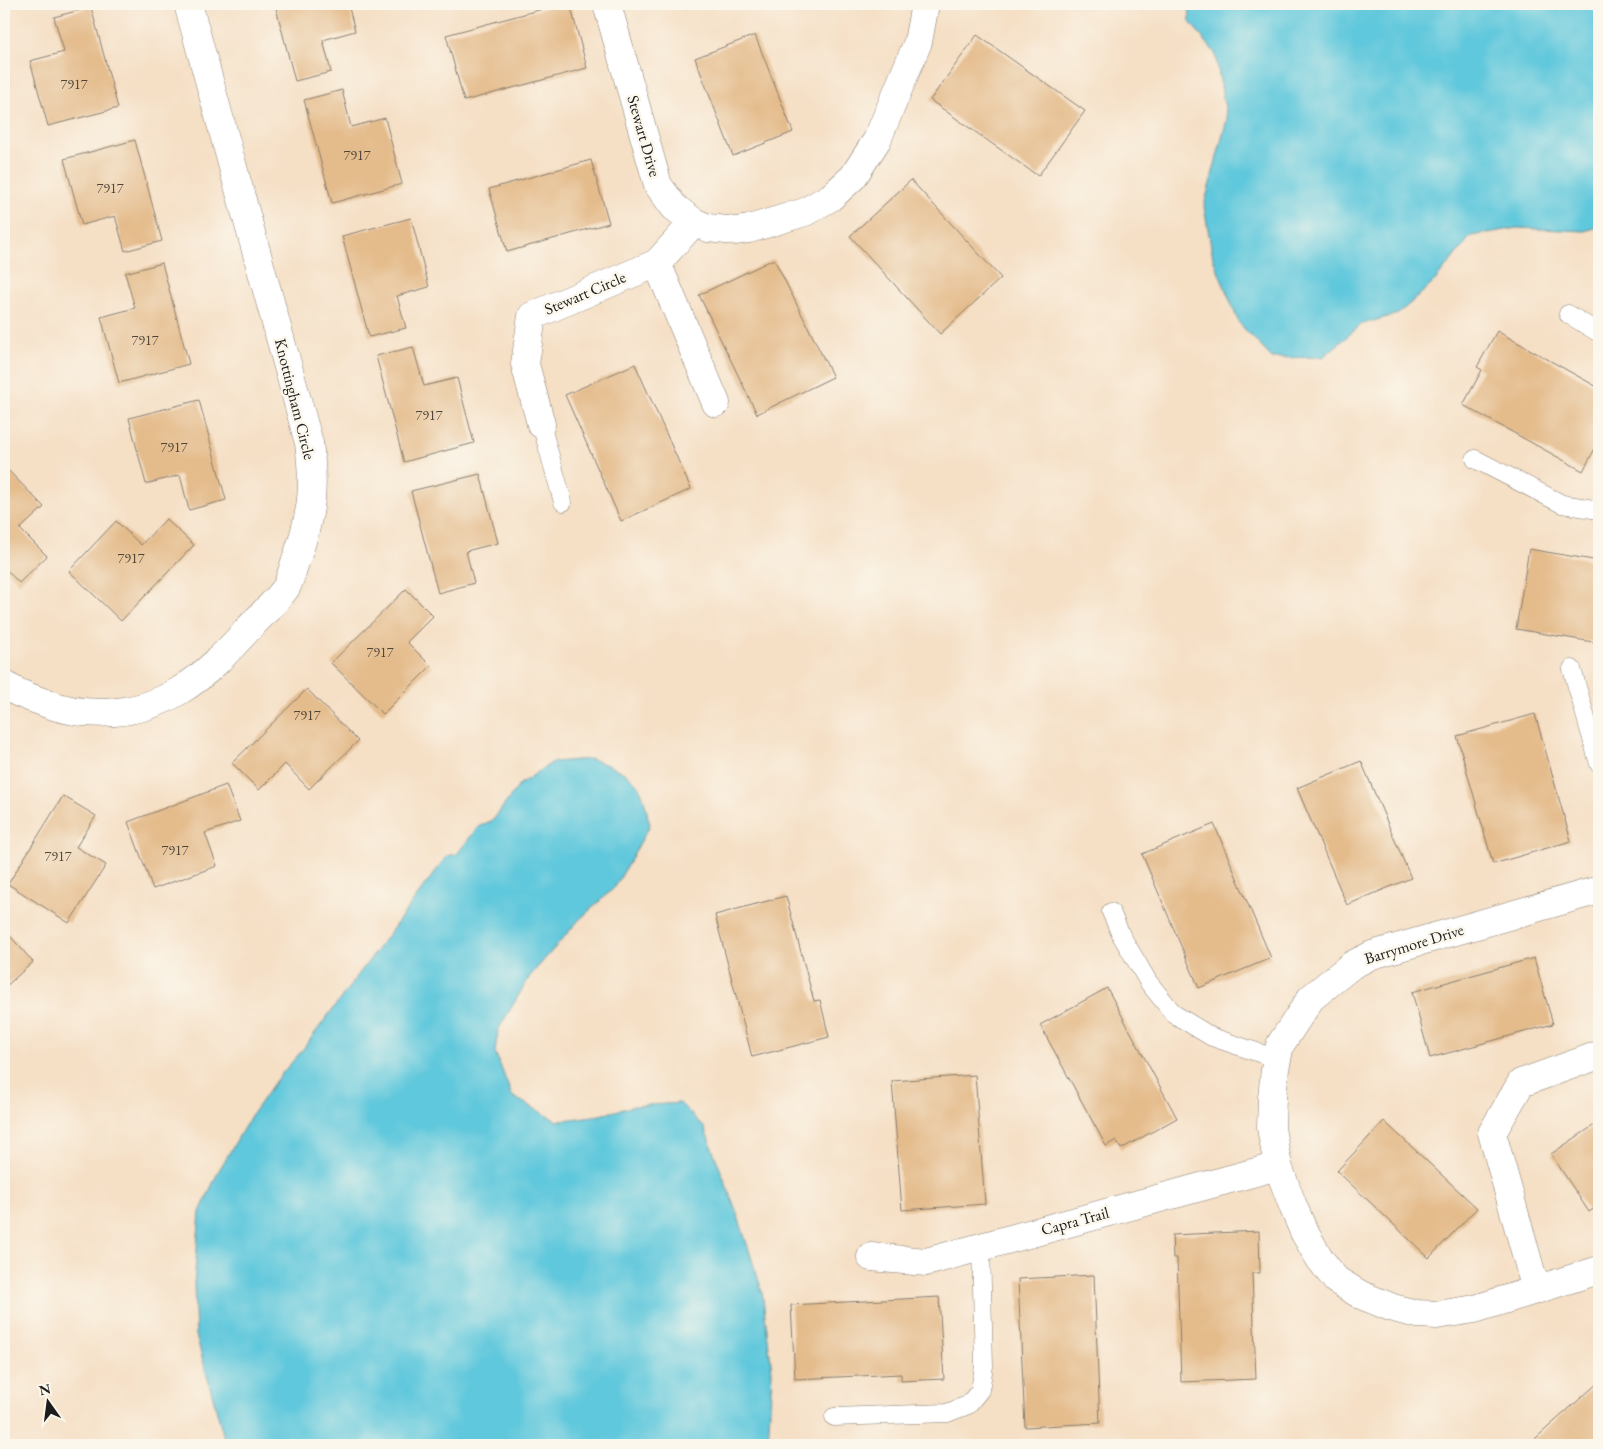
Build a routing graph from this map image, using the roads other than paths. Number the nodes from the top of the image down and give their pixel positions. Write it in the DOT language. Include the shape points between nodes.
graph roads {
  1 [pos="188,4"];
  2 [pos="607,4"];
  3 [pos="925,4"];
  4 [pos="694,222"];
  5 [pos="657,263"];
  6 [pos="1568,314"];
  7 [pos="1599,334"];
  8 [pos="716,403"];
  9 [pos="541,424"];
  10 [pos="1475,458"];
  11 [pos="563,502"];
  12 [pos="1599,510"];
  13 [pos="1572,669"];
  14 [pos="6,694"];
  15 [pos="1599,764"];
  16 [pos="1599,890"];
  17 [pos="1111,912"];
  18 [pos="1599,1054"];
  19 [pos="1277,1059"];
  20 [pos="1278,1166"];
  21 [pos="981,1247"];
  22 [pos="871,1257"];
  23 [pos="1599,1270"];
  24 [pos="1536,1290"];
  25 [pos="834,1417"];
  1 -- 14 [label="street, Knottingham Circle" via="309,443 313,472 307,527 286,588 228,650 179,692 140,708 106,714 62,709"];
  2 -- 4 [label="street, Stewart Drive" via="658,185 674,207"];
  3 -- 4 [label="street, Stewart Drive" via="918,42 877,140 853,177 831,197 805,212 749,229 708,228"];
  4 -- 5 [label="street, Stewart Circle"];
  5 -- 8 [label="street"];
  5 -- 9 [label="street, Stewart Circle" via="532,316 525,364"];
  6 -- 7 [label="lane"];
  9 -- 11 [label="lane"];
  10 -- 12 [label="lane" via="1562,504"];
  13 -- 15 [label="lane"];
  16 -- 19 [label="street, Barrymore Drive" via="1372,955 1352,965 1312,998 1280,1044"];
  17 -- 19 [label="lane" via="1144,975 1174,1014 1212,1036"];
  18 -- 24 [label="street" via="1522,1083 1492,1133"];
  19 -- 20 [label="street, Barrymore Drive" via="1271,1128"];
  20 -- 21 [label="street, Capra Trail"];
  20 -- 24 [label="street, Barrymore Drive" via="1304,1232 1320,1259 1336,1280 1361,1295 1393,1308 1437,1315 1476,1309"];
  21 -- 22 [label="street, Capra Trail" via="926,1262"];
  21 -- 25 [label="lane" via="984,1366 980,1390 968,1405 947,1413"];
  23 -- 24 [label="street, Barrymore Drive"];
}
